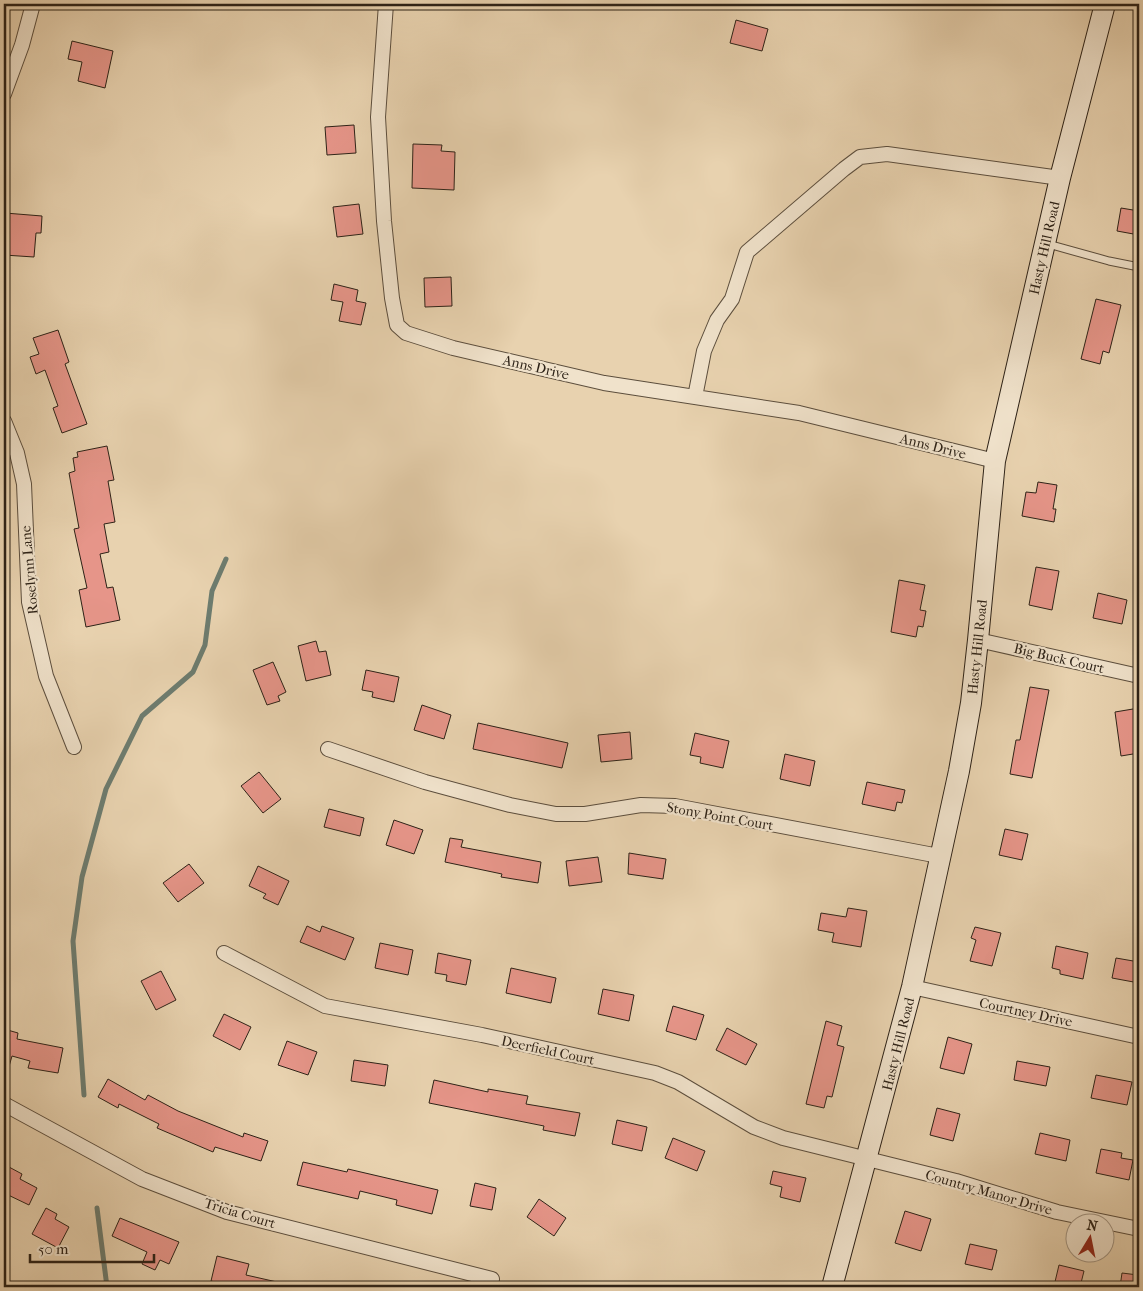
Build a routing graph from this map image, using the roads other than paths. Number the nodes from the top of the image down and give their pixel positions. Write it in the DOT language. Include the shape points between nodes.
graph roads {
  1 [pos="34,4"];
  2 [pos="386,4"];
  3 [pos="1105,4"];
  4 [pos="4,94"];
  5 [pos="1060,178"];
  6 [pos="1045,244"];
  7 [pos="1139,267"];
  8 [pos="696,397"];
  9 [pos="4,421"];
  10 [pos="995,461"];
  11 [pos="978,640"];
  12 [pos="1139,676"];
  13 [pos="74,747"];
  14 [pos="328,749"];
  15 [pos="939,856"];
  16 [pos="224,953"];
  17 [pos="912,988"];
  18 [pos="1139,1037"];
  19 [pos="4,1104"];
  20 [pos="868,1161"];
  21 [pos="1139,1229"];
  22 [pos="492,1279"];
  23 [pos="832,1287"];
  1 -- 4 [label="street"];
  2 -- 8 [label="street, Anns Drive" via="378,116 385,230 398,325 406,333 453,348 604,383"];
  3 -- 5 [label="street, Hasty Hill Road"];
  5 -- 6 [label="street, Hasty Hill Road"];
  5 -- 8 [label="street" via="887,154 860,157 747,252 732,299 717,320 704,351"];
  6 -- 7 [label="lane"];
  6 -- 10 [label="street, Hasty Hill Road"];
  8 -- 10 [label="street, Anns Drive" via="799,413"];
  9 -- 13 [label="street, Roselynn Lane" via="17,452 24,484 29,602 46,676"];
  10 -- 11 [label="street, Hasty Hill Road"];
  11 -- 12 [label="street, Big Buck Court"];
  11 -- 15 [label="street, Hasty Hill Road" via="959,771"];
  14 -- 15 [label="street, Stony Point Court" via="426,782 556,814 585,814 641,805 675,806"];
  15 -- 17 [label="street, Hasty Hill Road"];
  16 -- 20 [label="street, Deerfield Court" via="325,1006 482,1035 655,1073 678,1082 754,1127"];
  17 -- 18 [label="street, Courtney Drive"];
  17 -- 20 [label="street, Hasty Hill Road"];
  19 -- 22 [label="street, Tricia Court" via="142,1179 227,1212"];
  20 -- 21 [label="street, Country Manor Drive" via="956,1181 1057,1212"];
  20 -- 23 [label="street, Hasty Hill Road"];
}
